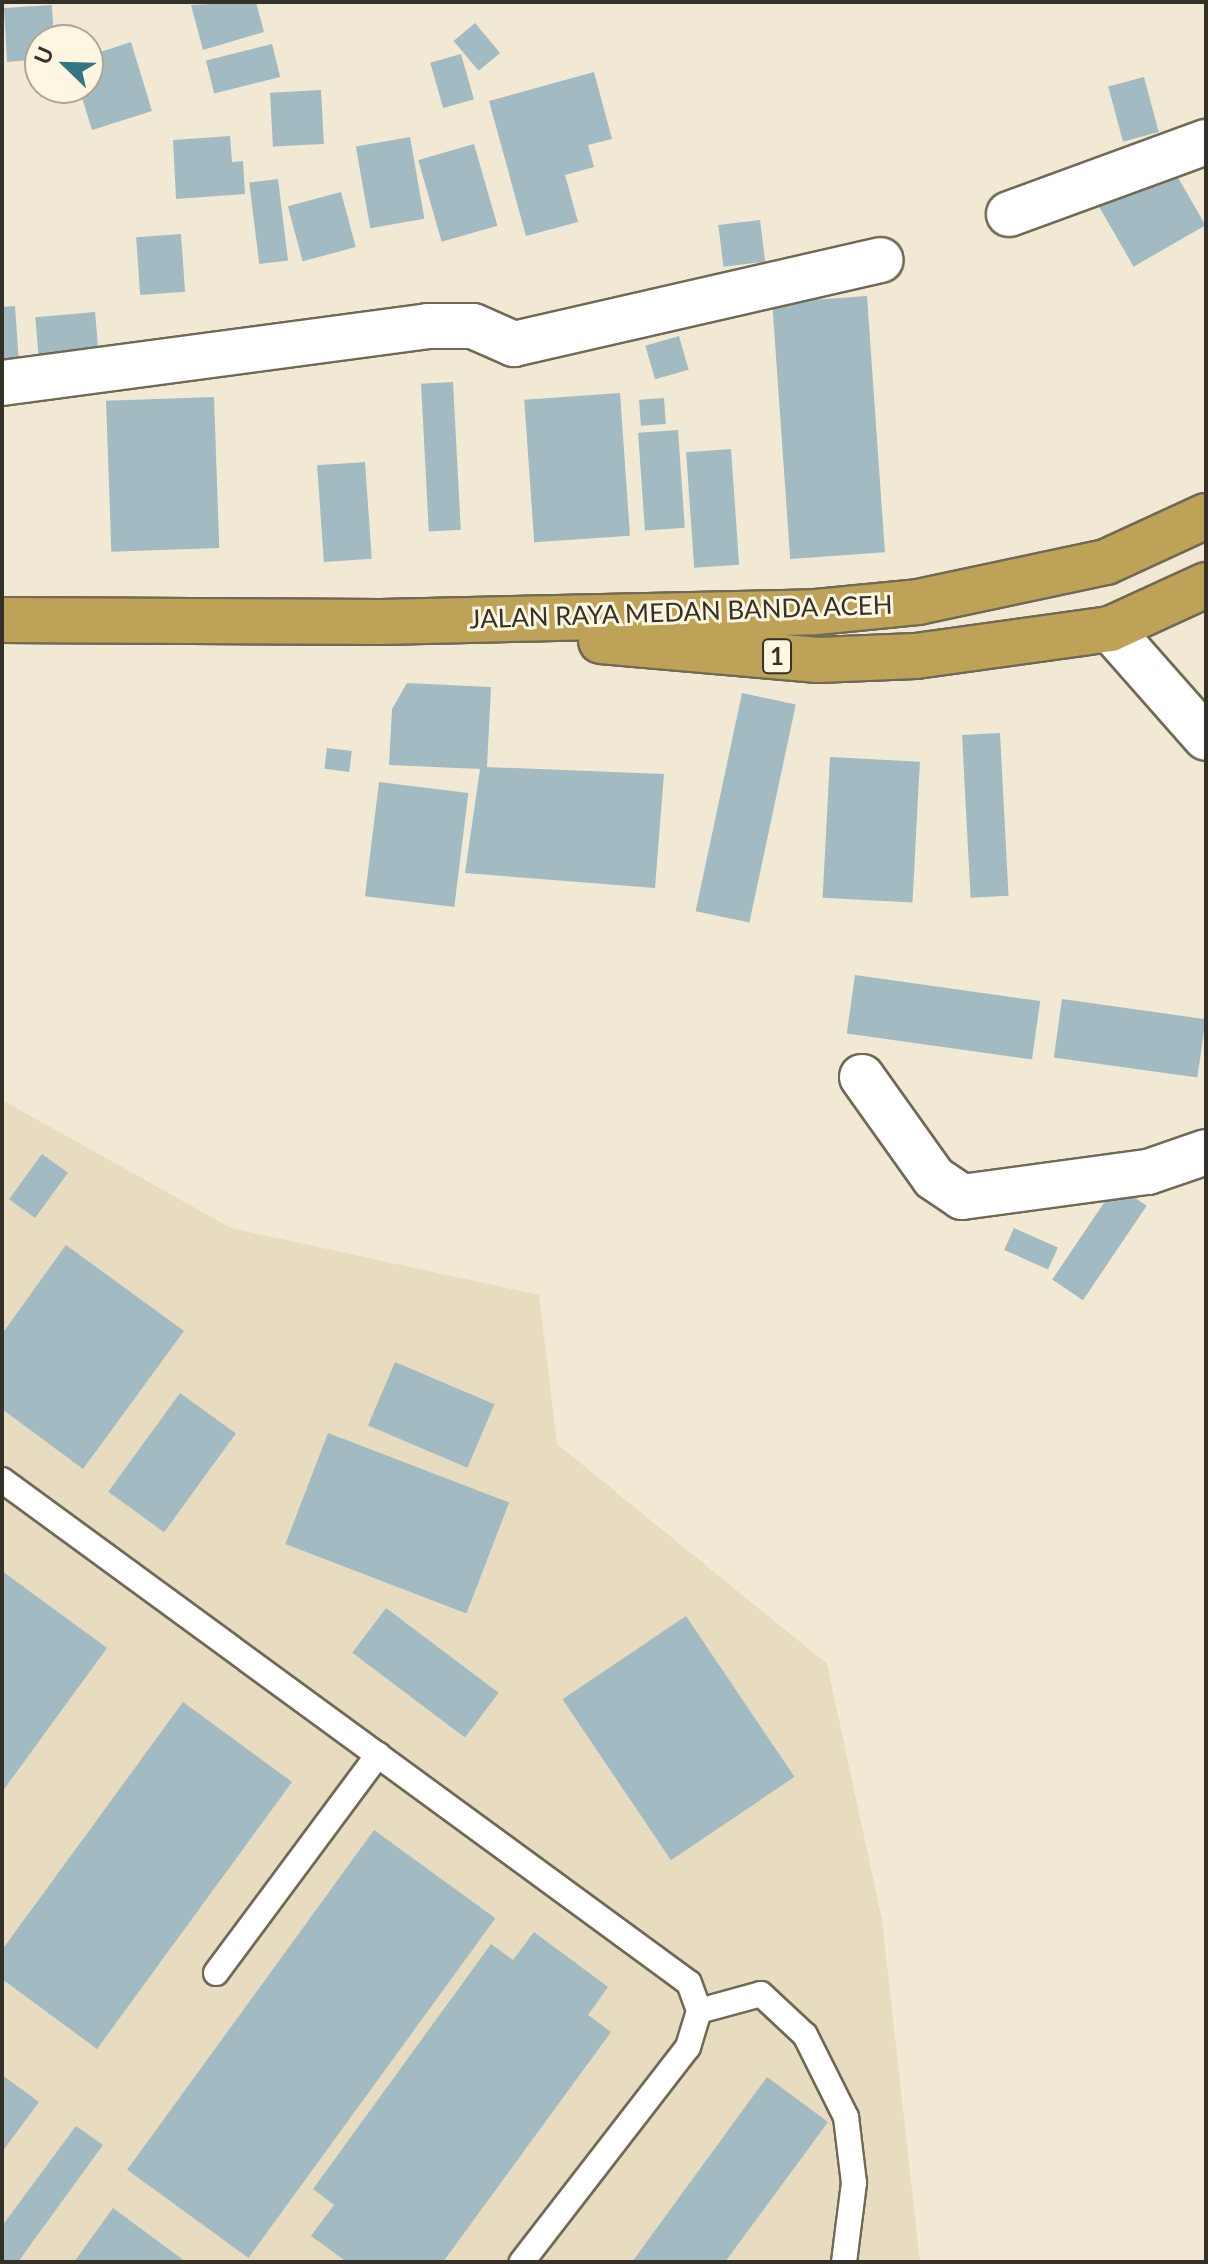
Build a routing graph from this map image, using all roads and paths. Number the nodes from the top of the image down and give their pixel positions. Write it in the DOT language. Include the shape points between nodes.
graph roads {
  1 [pos="1206,142"];
  2 [pos="1009,214"];
  3 [pos="880,260"];
  4 [pos="2,383"];
  5 [pos="1203,518"];
  6 [pos="1206,585"];
  7 [pos="2,620"];
  8 [pos="381,622"];
  9 [pos="1110,629"];
  10 [pos="1206,738"];
  11 [pos="862,1077"];
  12 [pos="1206,1152"];
  13 [pos="2,1480"];
  14 [pos="378,1755"];
  15 [pos="216,1973"];
  16 [pos="699,2011"];
  17 [pos="522,2262"];
  18 [pos="844,2262"];
  1 -- 2 [label="street"];
  3 -- 4 [label="street" via="514,344 473,326 427,326"];
  5 -- 8 [label="highway, JALAN RAYA MEDAN BANDA ACEH / 1" via="1106,562 918,602 816,612"];
  6 -- 9 [label="highway, JALAN RAYA MEDAN BANDA ACEH / 1"];
  7 -- 8 [label="highway, JALAN RAYA MEDAN BANDA ACEH / 1"];
  8 -- 9 [label="highway, JALAN RAYA MEDAN BANDA ACEH / 1" via="818,660 916,656"];
  9 -- 10 [label="street"];
  11 -- 12 [label="street" via="934,1178 962,1197 1148,1172"];
  13 -- 14 [label="lane"];
  14 -- 15 [label="lane"];
  14 -- 16 [label="lane" via="689,1983"];
  16 -- 17 [label="lane" via="688,2047"];
  16 -- 18 [label="lane" via="761,1994 805,2035 846,2117 854,2183"];
}
